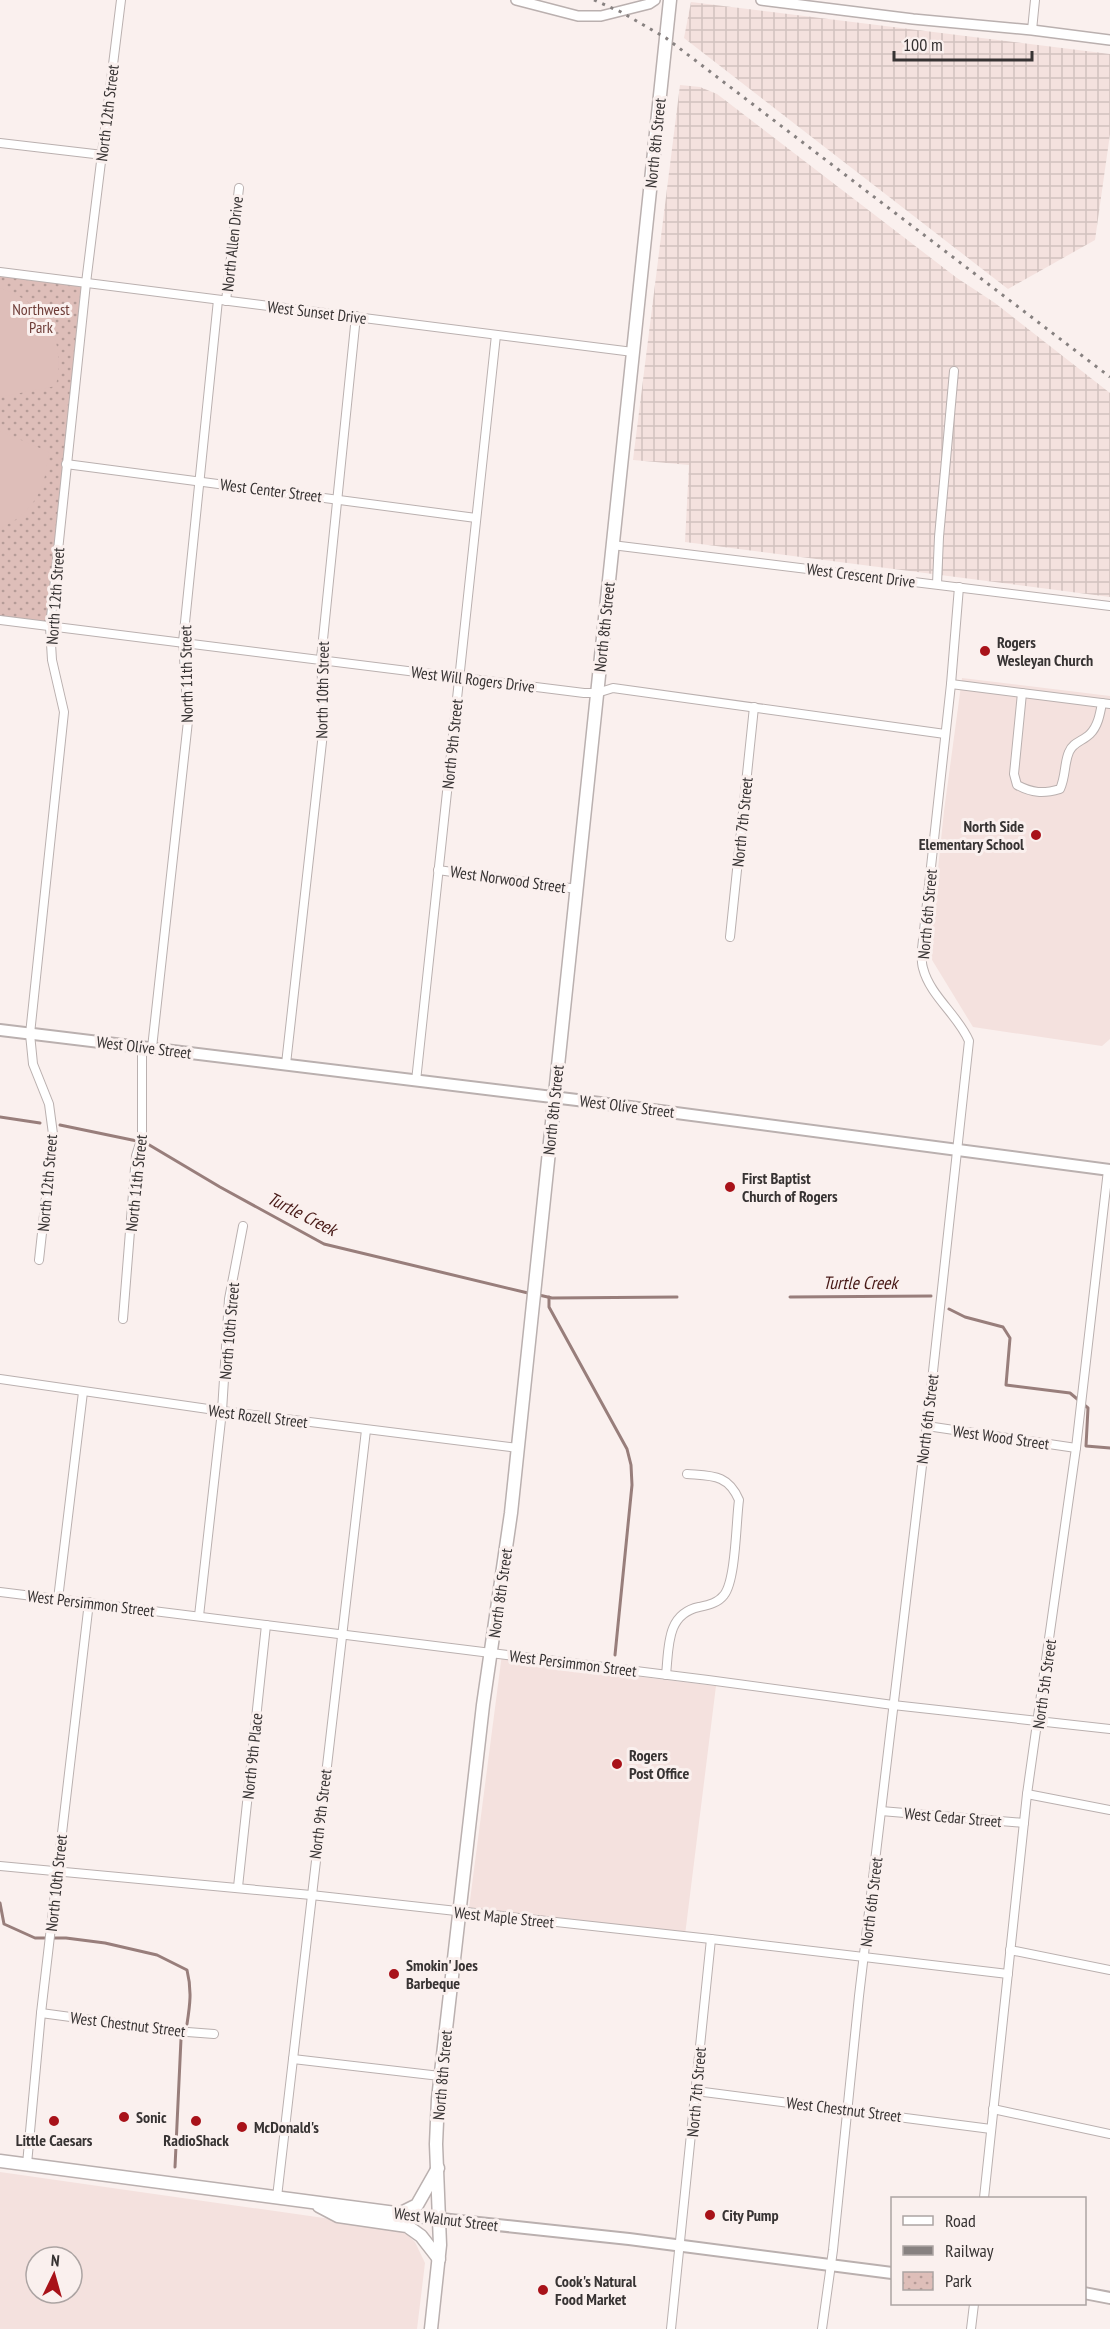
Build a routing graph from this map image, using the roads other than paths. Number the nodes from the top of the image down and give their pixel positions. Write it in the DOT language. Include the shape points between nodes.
graph roads {
  1 [pos="121,0"];
  2 [pos="516,0"];
  3 [pos="655,0"];
  4 [pos="670,0"];
  5 [pos="761,0"];
  6 [pos="1035,0"];
  7 [pos="1032,30"];
  8 [pos="1110,40"];
  9 [pos="0,143"];
  10 [pos="103,155"];
  11 [pos="238,188"];
  12 [pos="0,272"];
  13 [pos="86,283"];
  14 [pos="222,301"];
  15 [pos="356,316"];
  16 [pos="496,335"];
  17 [pos="633,352"];
  18 [pos="954,371"];
  19 [pos="66,464"];
  20 [pos="199,481"];
  21 [pos="337,499"];
  22 [pos="476,518"];
  23 [pos="612,545"];
  24 [pos="937,584"];
  25 [pos="959,587"];
  26 [pos="1110,606"];
  27 [pos="0,620"];
  28 [pos="50,627"];
  29 [pos="183,642"];
  30 [pos="321,659"];
  31 [pos="460,678"];
  32 [pos="951,684"];
  33 [pos="597,693"];
  34 [pos="1022,693"];
  35 [pos="1106,704"];
  36 [pos="754,707"];
  37 [pos="945,734"];
  38 [pos="438,870"];
  39 [pos="577,889"];
  40 [pos="730,937"];
  41 [pos="0,1030"];
  42 [pos="30,1034"];
  43 [pos="147,1048"];
  44 [pos="286,1064"];
  45 [pos="416,1081"];
  46 [pos="555,1097"];
  47 [pos="957,1149"];
  48 [pos="1109,1170"];
  49 [pos="243,1226"];
  50 [pos="39,1260"];
  51 [pos="123,1319"];
  52 [pos="0,1379"];
  53 [pos="83,1392"];
  54 [pos="222,1411"];
  55 [pos="927,1426"];
  56 [pos="366,1430"];
  57 [pos="518,1448"];
  58 [pos="1076,1448"];
  59 [pos="687,1474"];
  60 [pos="0,1592"];
  61 [pos="58,1599"];
  62 [pos="89,1602"];
  63 [pos="199,1616"];
  64 [pos="266,1625"];
  65 [pos="342,1635"];
  66 [pos="491,1653"];
  67 [pos="666,1675"];
  68 [pos="893,1705"];
  69 [pos="1039,1720"];
  70 [pos="1110,1729"];
  71 [pos="1027,1794"];
  72 [pos="1110,1810"];
  73 [pos="882,1811"];
  74 [pos="1024,1823"];
  75 [pos="0,1866"];
  76 [pos="57,1869"];
  77 [pos="238,1887"];
  78 [pos="311,1895"];
  79 [pos="459,1912"];
  80 [pos="711,1939"];
  81 [pos="1010,1950"];
  82 [pos="864,1957"];
  83 [pos="1110,1970"];
  84 [pos="1008,1974"];
  85 [pos="41,2013"];
  86 [pos="214,2034"];
  87 [pos="293,2059"];
  88 [pos="441,2076"];
  89 [pos="696,2091"];
  90 [pos="847,2109"];
  91 [pos="993,2109"];
  92 [pos="991,2129"];
  93 [pos="1110,2134"];
  94 [pos="0,2161"];
  95 [pos="27,2164"];
  96 [pos="438,2167"];
  97 [pos="277,2197"];
  98 [pos="984,2197"];
  99 [pos="308,2201"];
  100 [pos="399,2214"];
  101 [pos="441,2219"];
  102 [pos="681,2245"];
  103 [pos="438,2259"];
  104 [pos="830,2265"];
  105 [pos="891,2273"];
  106 [pos="1086,2293"];
  107 [pos="1110,2298"];
  108 [pos="974,2305"];
  109 [pos="431,2329"];
  110 [pos="671,2329"];
  111 [pos="822,2329"];
  112 [pos="971,2329"];
  1 -- 10 [label="street, North 12th Street"];
  2 -- 3 [label="street" via="579,16 602,16"];
  4 -- 17 [label="main road, North 8th Street"];
  5 -- 7 [label="street"];
  6 -- 7 [label="street"];
  7 -- 8 [label="street"];
  9 -- 10 [label="street"];
  10 -- 13 [label="street, North 12th Street"];
  11 -- 14 [label="street, North Allen Drive"];
  12 -- 13 [label="street, West Sunset Drive"];
  13 -- 14 [label="street, West Sunset Drive"];
  13 -- 19 [label="street, North 12th Street"];
  14 -- 15 [label="street, West Sunset Drive"];
  14 -- 20 [label="street, North 11th Street"];
  15 -- 16 [label="street, West Sunset Drive"];
  15 -- 21 [label="street, North 10th Street"];
  16 -- 17 [label="street, West Sunset Drive"];
  16 -- 22 [label="street, North 9th Street"];
  17 -- 23 [label="main road, North 8th Street"];
  18 -- 24 [label="street"];
  19 -- 20 [label="street, West Center Street"];
  19 -- 28 [label="street, North 12th Street"];
  20 -- 21 [label="street, West Center Street"];
  20 -- 29 [label="street, North 11th Street"];
  21 -- 22 [label="street, West Center Street"];
  21 -- 30 [label="street, North 10th Street"];
  22 -- 31 [label="street, North 9th Street"];
  23 -- 24 [label="street, West Crescent Drive"];
  23 -- 33 [label="main road, North 8th Street"];
  24 -- 25 [label="street, West Crescent Drive"];
  25 -- 26 [label="street, West Crescent Drive"];
  25 -- 32 [label="street, North 6th Street"];
  27 -- 28 [label="street, West Will Rogers Drive"];
  28 -- 29 [label="street, West Will Rogers Drive"];
  28 -- 42 [label="street, North 12th Street" via="52,660 64,712"];
  29 -- 30 [label="street, West Will Rogers Drive"];
  29 -- 43 [label="street, North 11th Street" via="188,722"];
  30 -- 31 [label="street, West Will Rogers Drive"];
  30 -- 44 [label="street, North 10th Street" via="324,724"];
  31 -- 33 [label="street, West Will Rogers Drive"];
  31 -- 38 [label="street, North 9th Street"];
  32 -- 34 [label="street"];
  32 -- 37 [label="street, North 6th Street"];
  33 -- 36 [label="street, West Will Rogers Drive" via="613,688"];
  33 -- 39 [label="main road, North 8th Street"];
  34 -- 35 [label="street"];
  34 -- 35 [label="street" via="1014,774 1017,785 1045,794 1060,789 1068,753 1074,744 1091,734"];
  36 -- 37 [label="street, West Will Rogers Drive"];
  36 -- 40 [label="street, North 7th Street"];
  37 -- 47 [label="street, North 6th Street" via="922,968 969,1041"];
  38 -- 39 [label="street, West Norwood Street"];
  38 -- 45 [label="street, North 9th Street"];
  39 -- 46 [label="main road, North 8th Street"];
  41 -- 42 [label="main road, West Olive Street"];
  42 -- 43 [label="main road, West Olive Street"];
  42 -- 50 [label="street, North 12th Street" via="33,1064 49,1104 53,1134"];
  43 -- 44 [label="main road, West Olive Street"];
  43 -- 51 [label="street, North 11th Street"];
  44 -- 45 [label="main road, West Olive Street"];
  45 -- 46 [label="main road, West Olive Street"];
  46 -- 47 [label="main road, West Olive Street"];
  46 -- 57 [label="main road, North 8th Street"];
  47 -- 48 [label="main road, West Olive Street"];
  47 -- 55 [label="street, North 6th Street"];
  48 -- 58 [label="street, North 5th Street"];
  49 -- 54 [label="street, North 10th Street" via="230,1299"];
  52 -- 53 [label="street, West Rozell Street"];
  53 -- 54 [label="street, West Rozell Street"];
  53 -- 61 [label="street"];
  54 -- 56 [label="street, West Rozell Street"];
  54 -- 63 [label="street, North 10th Street"];
  55 -- 58 [label="street, West Wood Street"];
  55 -- 68 [label="street, North 6th Street"];
  56 -- 57 [label="street, West Rozell Street"];
  56 -- 65 [label="street, North 9th Street"];
  57 -- 66 [label="main road, North 8th Street"];
  58 -- 69 [label="street, North 5th Street"];
  59 -- 67 [label="street" via="718,1477 733,1487 739,1500 730,1585 719,1600 678,1617 672,1627"];
  60 -- 61 [label="street, West Persimmon Street"];
  61 -- 62 [label="street, West Persimmon Street"];
  62 -- 63 [label="street, West Persimmon Street"];
  62 -- 76 [label="street, North 10th Street"];
  63 -- 64 [label="street, West Persimmon Street"];
  64 -- 65 [label="street, West Persimmon Street"];
  64 -- 77 [label="street, North 9th Place"];
  65 -- 66 [label="street, West Persimmon Street"];
  65 -- 78 [label="street, North 9th Street"];
  66 -- 67 [label="street, West Persimmon Street"];
  66 -- 79 [label="main road, North 8th Street"];
  67 -- 68 [label="street, West Persimmon Street"];
  68 -- 69 [label="street, West Persimmon Street"];
  68 -- 73 [label="street, North 6th Street"];
  69 -- 70 [label="street, West Persimmon Street"];
  69 -- 71 [label="street, North 5th Street"];
  71 -- 72 [label="street"];
  71 -- 74 [label="street, North 5th Street"];
  73 -- 74 [label="street, West Cedar Street"];
  73 -- 82 [label="street, North 6th Street"];
  74 -- 81 [label="street, North 5th Street"];
  75 -- 76 [label="street, West Maple Street"];
  76 -- 77 [label="street, West Maple Street"];
  76 -- 85 [label="street, North 10th Street"];
  77 -- 78 [label="street, West Maple Street"];
  78 -- 79 [label="street, West Maple Street"];
  78 -- 87 [label="street, North 9th Street"];
  79 -- 80 [label="street, West Maple Street"];
  79 -- 88 [label="main road, North 8th Street"];
  80 -- 82 [label="street, West Maple Street"];
  80 -- 89 [label="street, North 7th Street"];
  81 -- 83 [label="street"];
  81 -- 84 [label="street, North 5th Street"];
  82 -- 84 [label="street, West Maple Street"];
  82 -- 90 [label="street, North 6th Street"];
  84 -- 91 [label="street, North 5th Street"];
  85 -- 86 [label="street, West Chestnut Street"];
  85 -- 95 [label="street, North 10th Street"];
  87 -- 88 [label="street"];
  87 -- 97 [label="street, North 9th Street"];
  88 -- 96 [label="main road, North 8th Street"];
  89 -- 90 [label="street, West Chestnut Street"];
  89 -- 102 [label="street, North 7th Street"];
  90 -- 92 [label="street, West Chestnut Street"];
  90 -- 104 [label="street, North 6th Street"];
  91 -- 92 [label="street, North 5th Street"];
  91 -- 93 [label="street"];
  92 -- 98 [label="street, North 5th Street"];
  94 -- 95 [label="main road, West Walnut Street"];
  95 -- 97 [label="main road, West Walnut Street"];
  96 -- 100 [label="main road" via="417,2205"];
  96 -- 101 [label="main road, North 8th Street"];
  97 -- 99 [label="main road, West Walnut Street"];
  99 -- 100 [label="main road, West Walnut Street"];
  99 -- 103 [label="main road" via="338,2216 407,2226 421,2236"];
  100 -- 101 [label="main road, West Walnut Street"];
  101 -- 102 [label="main road, West Walnut Street"];
  101 -- 103 [label="main road, North 8th Street"];
  102 -- 104 [label="main road, West Walnut Street"];
  102 -- 110 [label="street, North 7th Street"];
  103 -- 109 [label="main road, North 8th Street"];
  104 -- 105 [label="main road, West Walnut Street"];
  104 -- 111 [label="street, North 6th Street"];
  106 -- 107 [label="main road"];
  108 -- 112 [label="street"];
}
